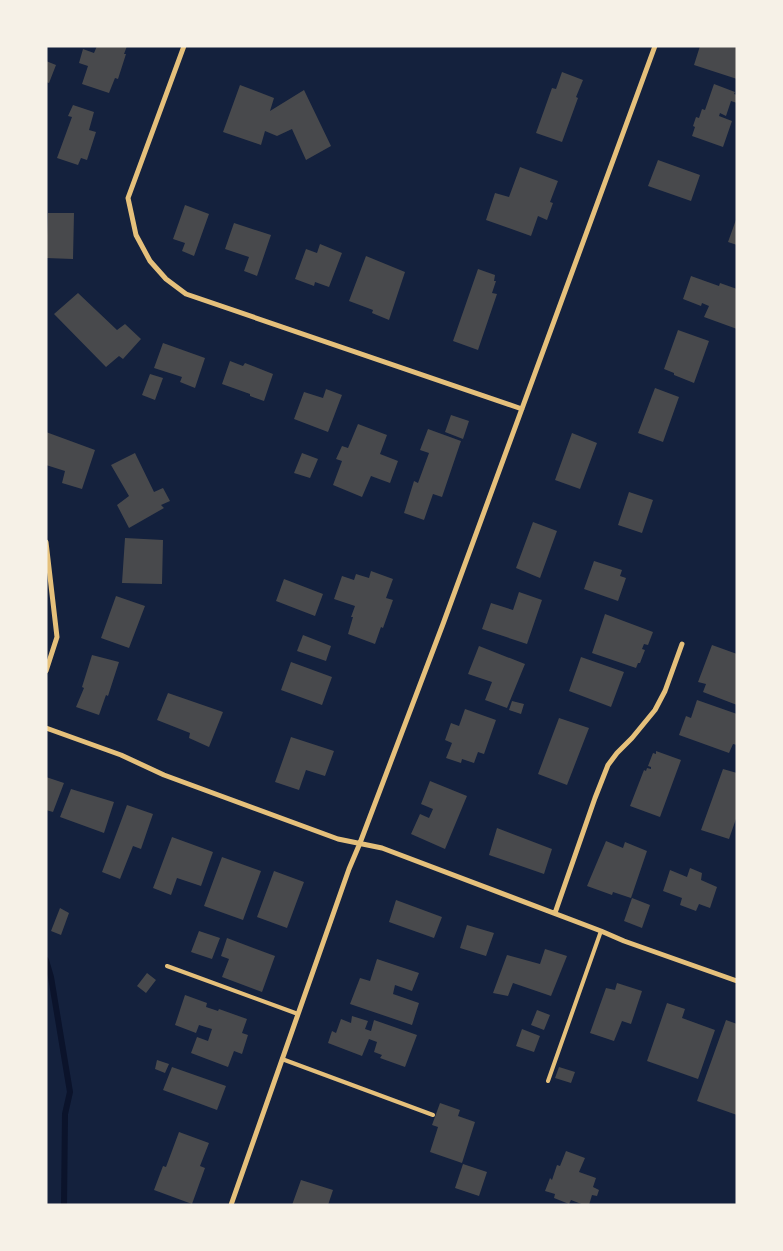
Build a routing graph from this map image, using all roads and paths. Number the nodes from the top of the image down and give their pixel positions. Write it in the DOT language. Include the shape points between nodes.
graph roads {
  1 [pos="184,46"];
  2 [pos="655,46"];
  3 [pos="522,409"];
  4 [pos="46,542"];
  5 [pos="682,644"];
  6 [pos="46,671"];
  7 [pos="46,728"];
  8 [pos="360,843"];
  9 [pos="555,913"];
  10 [pos="601,931"];
  11 [pos="167,966"];
  12 [pos="737,981"];
  13 [pos="298,1014"];
  14 [pos="282,1059"];
  15 [pos="548,1081"];
  16 [pos="433,1115"];
  17 [pos="231,1205"];
  1 -- 3 [label="street" via="128,198 136,235 150,261 166,279 186,294"];
  2 -- 3 [label="street"];
  3 -- 8 [label="street"];
  4 -- 6 [label="street" via="57,637"];
  5 -- 9 [label="street" via="655,710 608,765"];
  7 -- 8 [label="street" via="338,839"];
  8 -- 9 [label="street" via="382,848"];
  8 -- 13 [label="street"];
  9 -- 10 [label="street"];
  10 -- 12 [label="street"];
  10 -- 15 [label="lane"];
  11 -- 13 [label="lane"];
  13 -- 14 [label="street"];
  14 -- 16 [label="lane"];
  14 -- 17 [label="street"];
}
